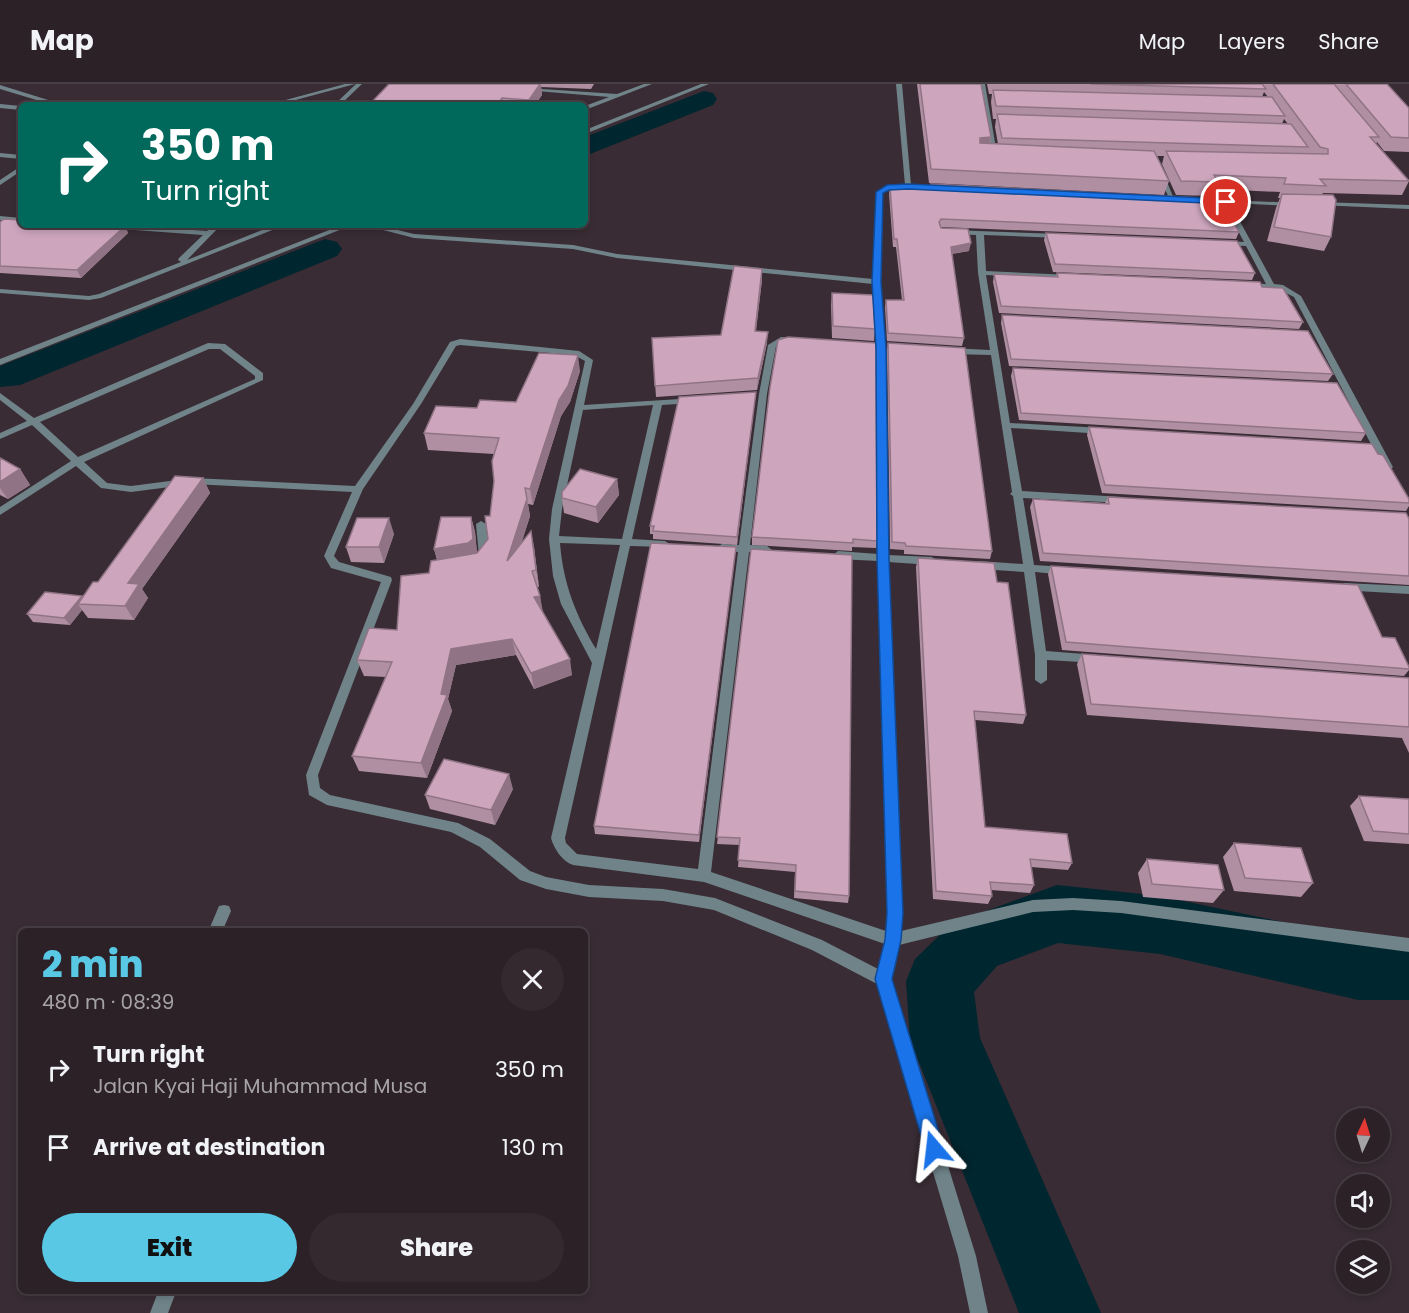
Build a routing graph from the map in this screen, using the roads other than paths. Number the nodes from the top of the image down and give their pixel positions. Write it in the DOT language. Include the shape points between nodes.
graph roads {
  1 [pos="352,84"];
  2 [pos="359,84"];
  3 [pos="649,84"];
  4 [pos="706,84"];
  5 [pos="899,84"];
  6 [pos="982,84"];
  7 [pos="1,88"];
  8 [pos="524,90"];
  9 [pos="618,96"];
  10 [pos="984,98"];
  11 [pos="996,98"];
  12 [pos="49,102"];
  13 [pos="282,102"];
  14 [pos="340,102"];
  15 [pos="0,106"];
  16 [pos="588,107"];
  17 [pos="18,108"];
  18 [pos="988,123"];
  19 [pos="999,124"];
  20 [pos="588,131"];
  21 [pos="1006,154"];
  22 [pos="0,155"];
  23 [pos="18,157"];
  24 [pos="1154,160"];
  25 [pos="18,170"];
  26 [pos="0,183"];
  27 [pos="908,186"];
  28 [pos="954,189"];
  29 [pos="1226,202"];
  30 [pos="1409,207"];
  31 [pos="0,218"];
  32 [pos="18,220"];
  33 [pos="137,228"];
  34 [pos="214,228"];
  35 [pos="273,228"];
  36 [pos="340,228"];
  37 [pos="386,228"];
  38 [pos="943,231"];
  39 [pos="209,233"];
  40 [pos="980,233"];
  41 [pos="1072,236"];
  42 [pos="1212,243"];
  43 [pos="1247,244"];
  44 [pos="177,265"];
  45 [pos="982,273"];
  46 [pos="1077,277"];
  47 [pos="877,282"];
  48 [pos="1239,285"];
  49 [pos="1271,286"];
  50 [pos="0,291"];
  51 [pos="988,317"];
  52 [pos="1000,317"];
  53 [pos="1305,334"];
  54 [pos="1317,334"];
  55 [pos="807,341"];
  56 [pos="937,350"];
  57 [pos="994,353"];
  58 [pos="0,362"];
  59 [pos="999,370"];
  60 [pos="1010,371"];
  61 [pos="1335,387"];
  62 [pos="1347,387"];
  63 [pos="0,396"];
  64 [pos="705,399"];
  65 [pos="658,403"];
  66 [pos="578,408"];
  67 [pos="33,421"];
  68 [pos="1006,425"];
  69 [pos="1111,431"];
  70 [pos="0,436"];
  71 [pos="76,462"];
  72 [pos="1393,476"];
  73 [pos="358,489"];
  74 [pos="1015,494"];
  75 [pos="1134,501"];
  76 [pos="0,512"];
  77 [pos="481,524"];
  78 [pos="554,539"];
  79 [pos="628,542"];
  80 [pos="674,544"];
  81 [pos="709,547"];
  82 [pos="744,549"];
  83 [pos="778,551"];
  84 [pos="824,554"];
  85 [pos="883,558"];
  86 [pos="939,562"];
  87 [pos="961,564"];
  88 [pos="466,568"];
  89 [pos="1029,568"];
  90 [pos="1076,571"];
  91 [pos="1338,586"];
  92 [pos="1409,591"];
  93 [pos="1041,654"];
  94 [pos="1112,660"];
  95 [pos="598,662"];
  96 [pos="1041,680"];
  97 [pos="704,876"];
  98 [pos="224,911"];
  99 [pos="217,928"];
  100 [pos="893,940"];
  101 [pos="1409,945"];
  102 [pos="883,979"];
  103 [pos="166,1294"];
  104 [pos="159,1313"];
  105 [pos="979,1313"];
  1 -- 13 [label="street"];
  2 -- 14 [label="street"];
  3 -- 9 [label="street"];
  4 -- 20 [label="street"];
  5 -- 27 [label="street"];
  6 -- 10 [label="street"];
  7 -- 12 [label="street"];
  8 -- 9 [label="street"];
  9 -- 16 [label="street"];
  10 -- 11 [label="street"];
  10 -- 18 [label="street"];
  15 -- 17 [label="street"];
  18 -- 19 [label="street"];
  18 -- 21 [label="street" via="991,154"];
  22 -- 23 [label="street"];
  24 -- 29 [label="street" via="1177,199"];
  25 -- 26 [label="street"];
  27 -- 28 [label="street"];
  27 -- 47 [label="street" via="887,187 880,192"];
  29 -- 30 [label="street"];
  29 -- 43 [label="street"];
  31 -- 32 [label="street"];
  33 -- 39 [label="street"];
  34 -- 39 [label="street"];
  35 -- 44 [label="street"];
  36 -- 58 [label="street"];
  37 -- 47 [label="street" via="414,236 573,248 617,256"];
  38 -- 40 [label="street"];
  39 -- 44 [label="street"];
  40 -- 41 [label="street"];
  40 -- 45 [label="street"];
  42 -- 43 [label="street"];
  43 -- 49 [label="street"];
  44 -- 50 [label="street" via="95,297"];
  45 -- 46 [label="street"];
  45 -- 51 [label="street"];
  47 -- 85 [label="street"];
  48 -- 49 [label="street"];
  49 -- 54 [label="street" via="1297,296"];
  51 -- 52 [label="street"];
  51 -- 57 [label="street"];
  53 -- 54 [label="street"];
  54 -- 62 [label="street"];
  55 -- 82 [label="street" via="786,339 772,345 757,394"];
  56 -- 57 [label="street"];
  57 -- 59 [label="street"];
  59 -- 60 [label="street"];
  59 -- 68 [label="street"];
  61 -- 62 [label="street"];
  62 -- 72 [label="street" via="1372,447"];
  63 -- 67 [label="street"];
  64 -- 65 [label="street"];
  65 -- 66 [label="street"];
  65 -- 79 [label="street"];
  66 -- 73 [label="street" via="589,360 582,355 455,343"];
  66 -- 78 [label="street"];
  67 -- 70 [label="street"];
  67 -- 71 [label="street"];
  67 -- 71 [label="street" via="208,346 222,346 260,375 259,380"];
  68 -- 69 [label="street"];
  68 -- 74 [label="street"];
  71 -- 73 [label="street" via="104,486 114,488 193,481"];
  71 -- 76 [label="street"];
  73 -- 102 [label="street" via="330,561 393,580 312,775 318,795 453,827 485,843 525,876 546,883 715,904 817,945"];
  74 -- 75 [label="street"];
  74 -- 89 [label="street"];
  77 -- 88 [label="street" via="484,556"];
  78 -- 79 [label="street"];
  78 -- 95 [label="street" via="562,596"];
  79 -- 80 [label="street"];
  79 -- 95 [label="street"];
  81 -- 82 [label="street"];
  82 -- 83 [label="street"];
  82 -- 97 [label="street"];
  84 -- 85 [label="street"];
  85 -- 86 [label="street"];
  85 -- 100 [label="street"];
  87 -- 89 [label="street"];
  89 -- 90 [label="street"];
  89 -- 93 [label="street"];
  91 -- 92 [label="street"];
  93 -- 94 [label="street"];
  93 -- 96 [label="street"];
  95 -- 97 [label="street" via="558,838 560,846 573,859 585,862"];
  97 -- 100 [label="street"];
  98 -- 99 [label="street"];
  100 -- 101 [label="street" via="999,912 1073,904"];
  100 -- 102 [label="street"];
  102 -- 105 [label="street" via="967,1256"];
  103 -- 104 [label="street"];
}
